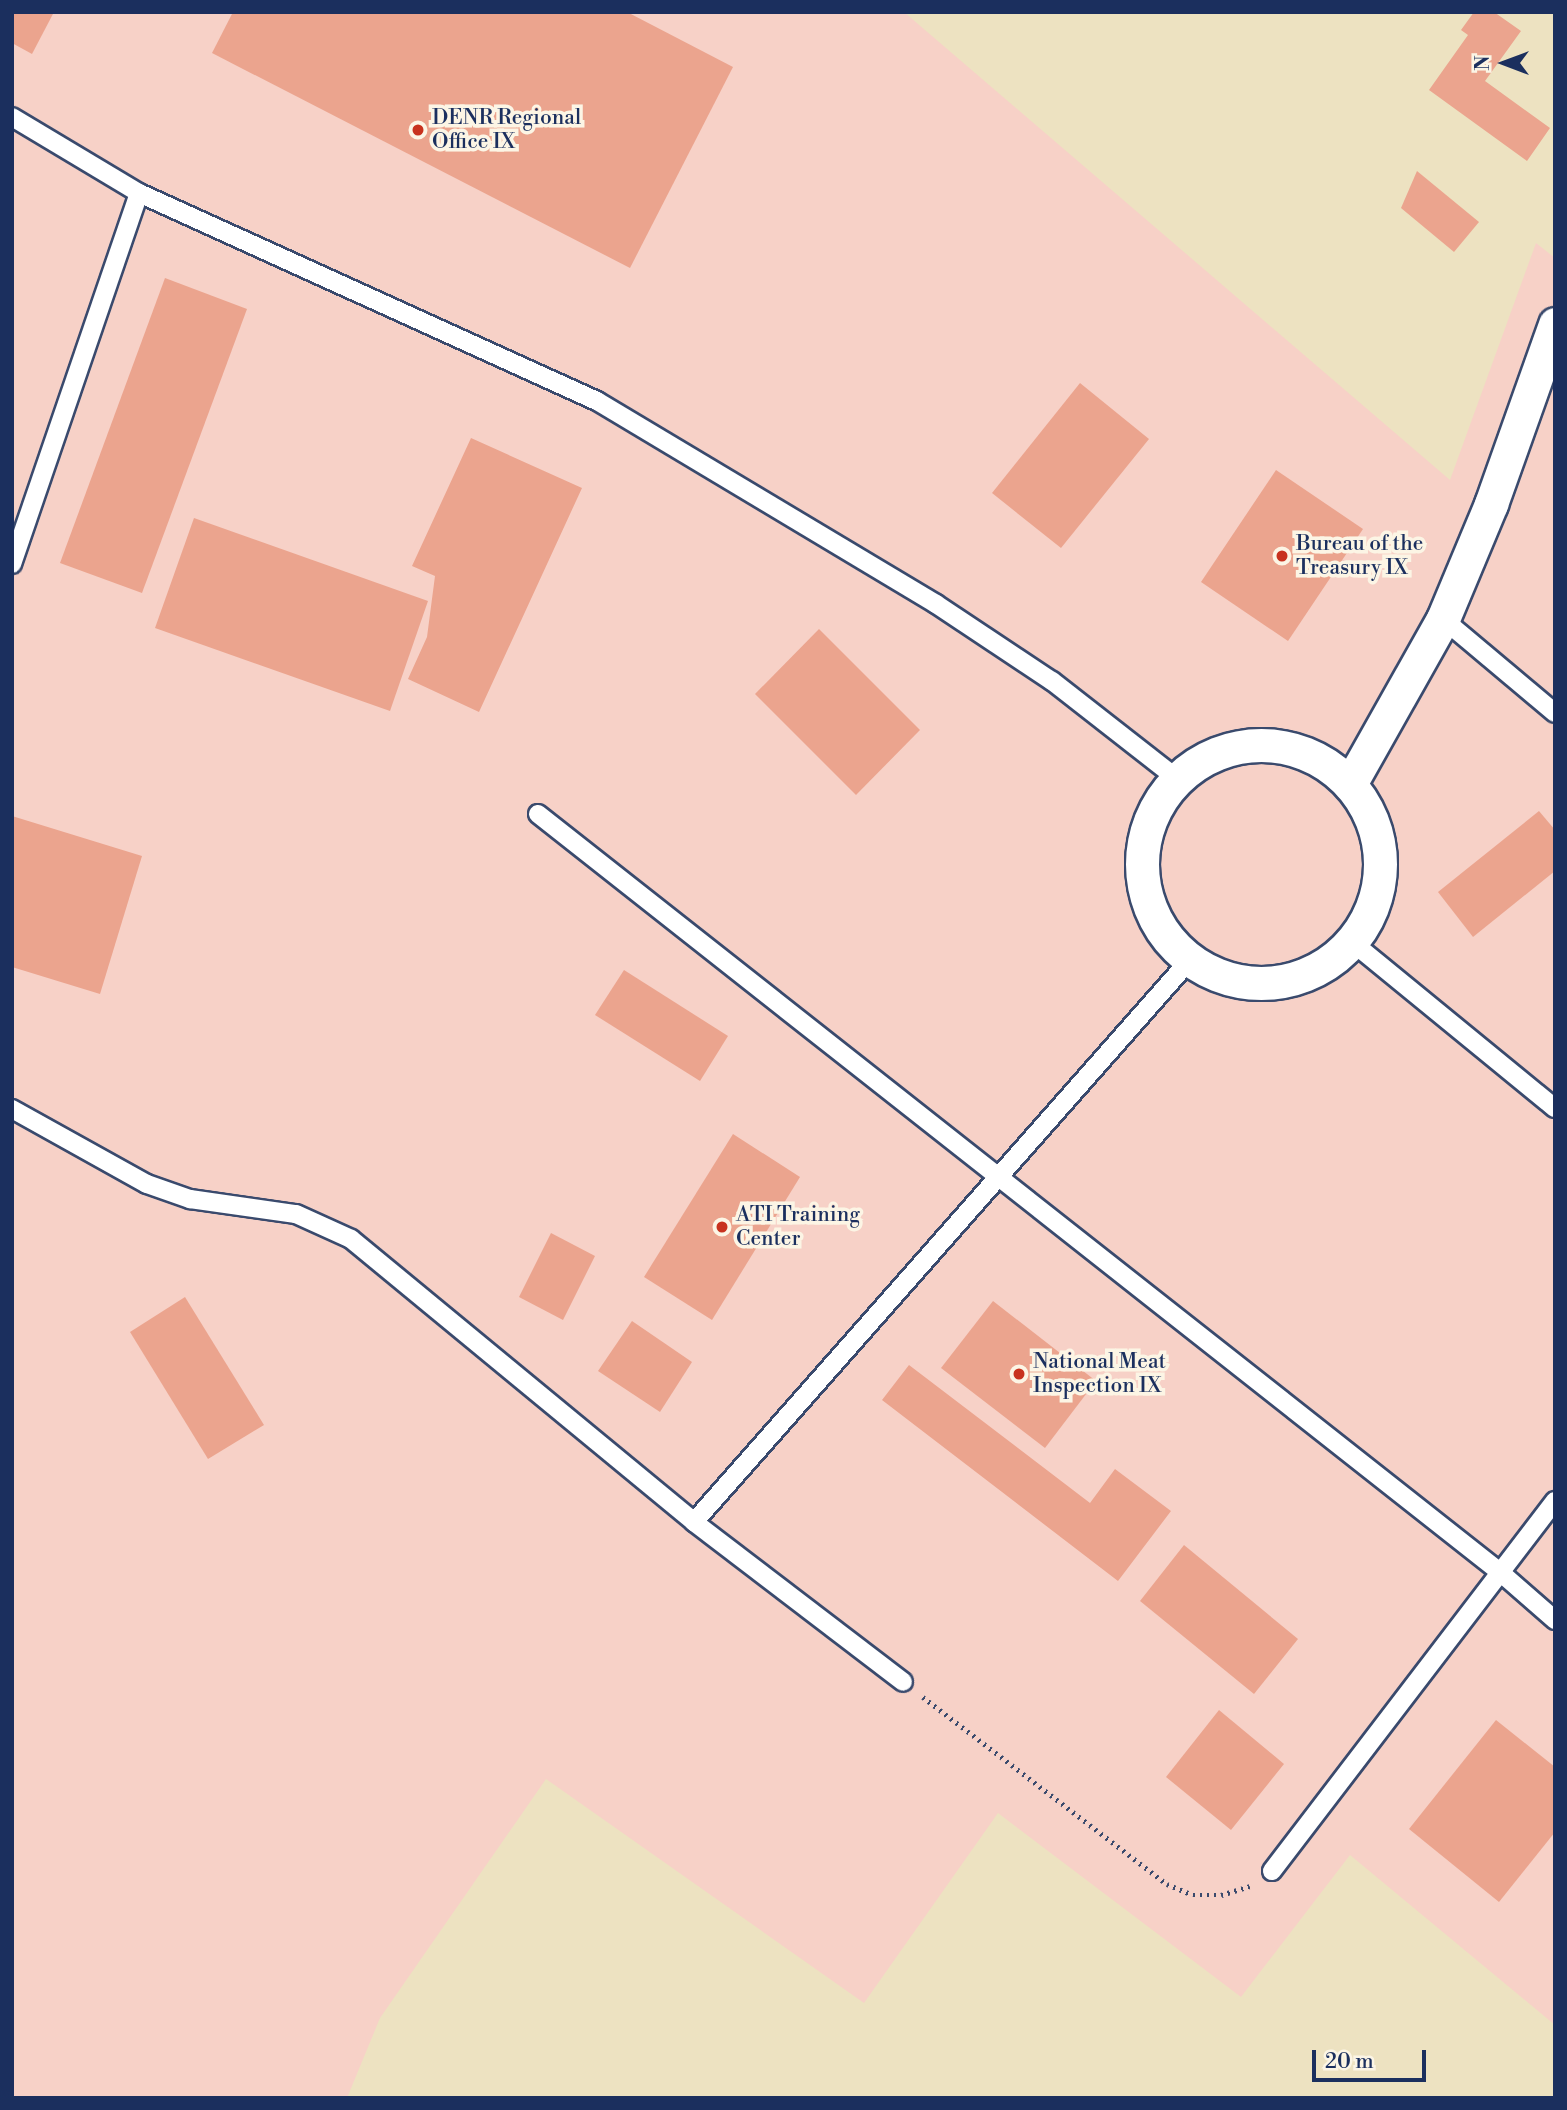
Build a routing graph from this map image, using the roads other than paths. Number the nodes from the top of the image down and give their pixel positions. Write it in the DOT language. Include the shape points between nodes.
graph roads {
  1 [pos="12,117"];
  2 [pos="139,192"];
  3 [pos="1555,324"];
  4 [pos="12,564"];
  5 [pos="1443,619"];
  6 [pos="1555,713"];
  7 [pos="1176,778"];
  8 [pos="1350,784"];
  9 [pos="538,814"];
  10 [pos="1352,942"];
  11 [pos="1189,961"];
  12 [pos="1555,1108"];
  13 [pos="12,1109"];
  14 [pos="999,1175"];
  15 [pos="1555,1501"];
  16 [pos="694,1522"];
  17 [pos="1500,1572"];
  18 [pos="1555,1620"];
  19 [pos="903,1682"];
  20 [pos="1272,1871"];
  1 -- 2 [label="lane"];
  2 -- 4 [label="lane"];
  2 -- 7 [label="lane" via="597,401 948,612 1052,681"];
  3 -- 5 [label="street" via="1491,504"];
  5 -- 6 [label="lane"];
  5 -- 8 [label="street"];
  7 -- 8 [label="street" via="1208,756 1245,744 1284,746 1320,759"];
  7 -- 11 [label="street" via="1152,813 1141,852 1144,893 1156,919"];
  8 -- 10 [label="street" via="1369,813 1379,846 1380,880 1370,913"];
  9 -- 14 [label="lane"];
  10 -- 11 [label="street" via="1317,971 1275,984 1230,981"];
  10 -- 12 [label="lane"];
  11 -- 14 [label="lane"];
  13 -- 16 [label="lane" via="147,1184 190,1199 296,1214 351,1239"];
  14 -- 16 [label="lane"];
  14 -- 17 [label="lane"];
  15 -- 17 [label="lane"];
  16 -- 19 [label="lane"];
  17 -- 18 [label="lane"];
  17 -- 20 [label="lane"];
}
